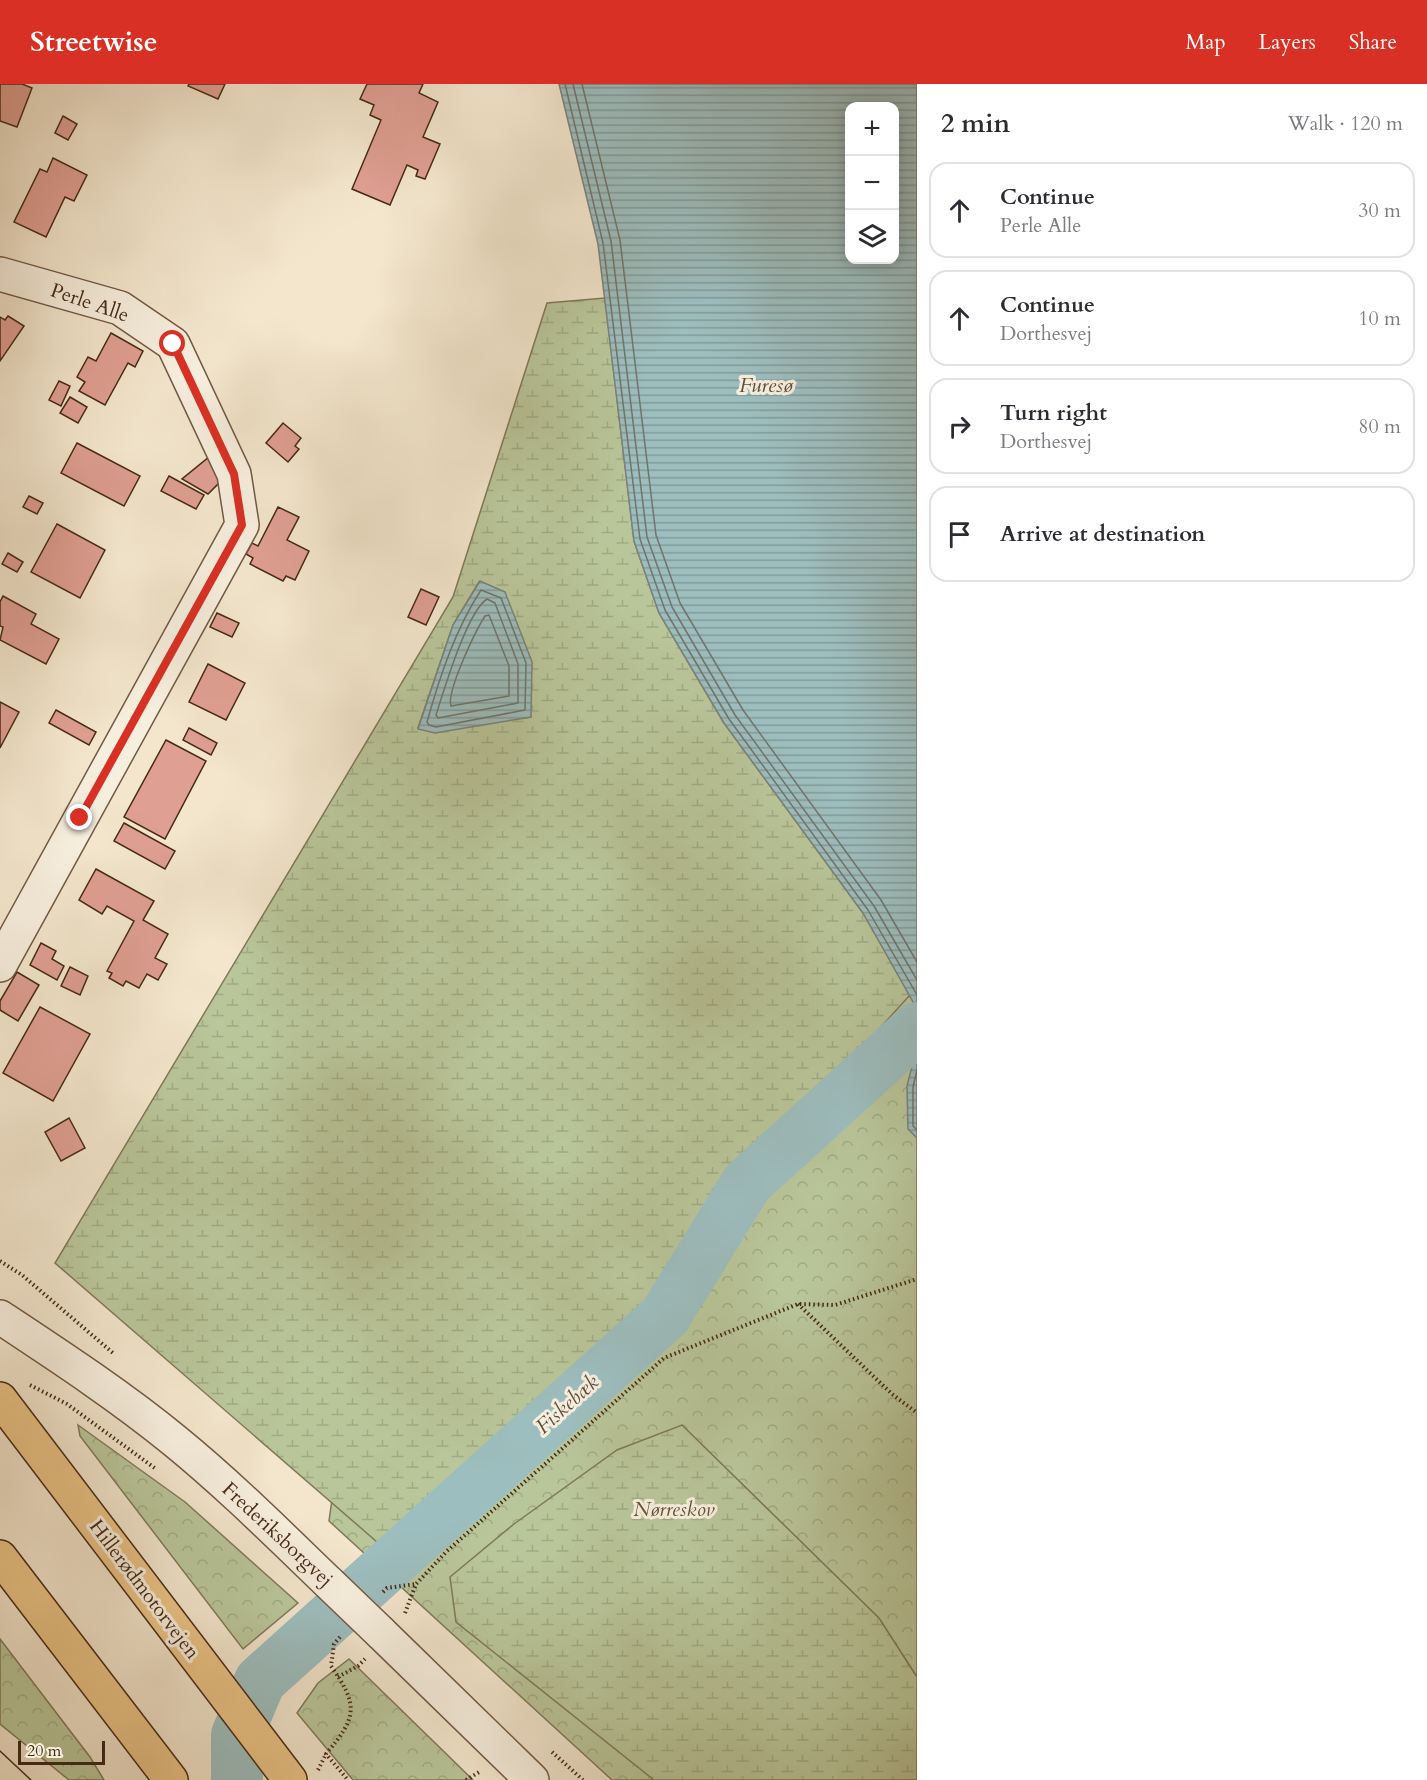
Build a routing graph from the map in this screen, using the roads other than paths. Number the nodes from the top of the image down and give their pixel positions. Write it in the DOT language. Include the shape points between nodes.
graph roads {
  1 [pos="0,274"];
  2 [pos="0,965"];
  3 [pos="0,1317"];
  4 [pos="0,1399"];
  5 [pos="0,1557"];
  6 [pos="171,1780"];
  7 [pos="290,1780"];
  8 [pos="532,1780"];
  1 -- 2 [label="street, Perle Alle" via="120,308 173,344 234,474 242,525"];
  3 -- 8 [label="street, Frederiksborgvej, bridge" via="127,1404 231,1489"];
  4 -- 7 [label="highway, Hillerødmotorvejen"];
  5 -- 6 [label="highway"];
}
